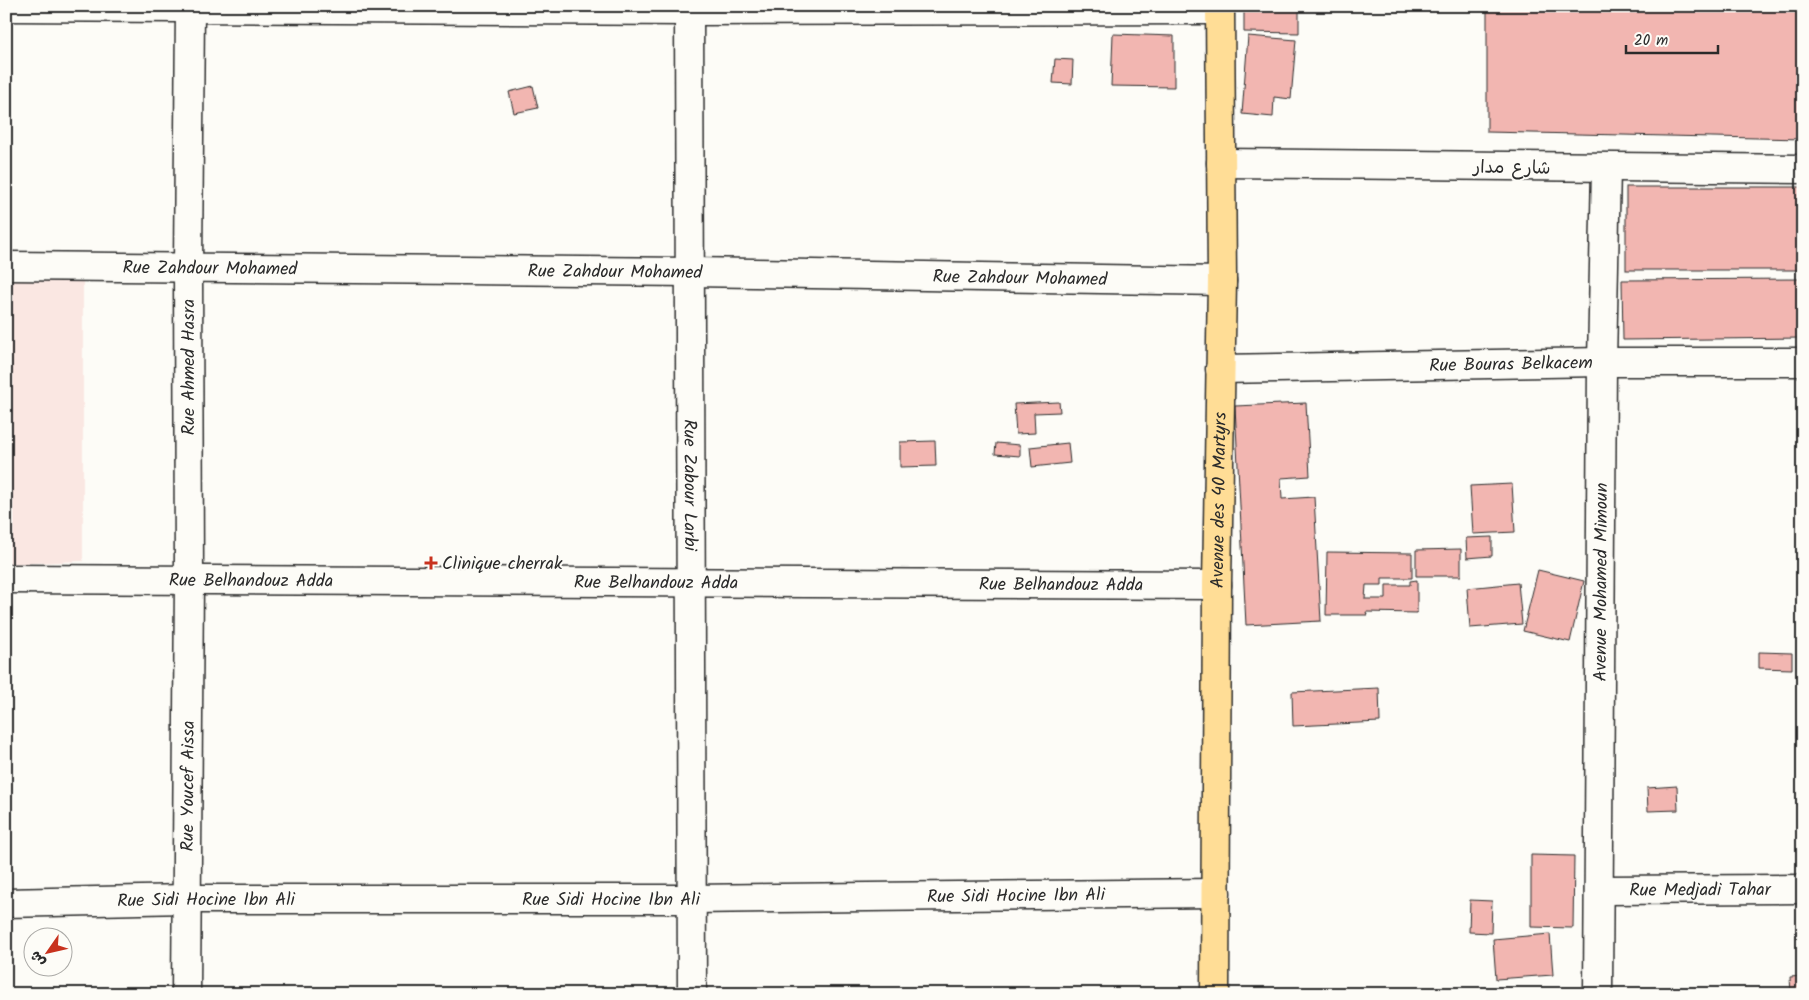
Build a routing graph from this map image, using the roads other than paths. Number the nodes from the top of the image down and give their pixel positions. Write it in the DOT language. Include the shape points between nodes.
graph roads {
  1 [pos="6,6"];
  2 [pos="190,7"];
  3 [pos="1220,8"];
  4 [pos="689,9"];
  5 [pos="1221,164"];
  6 [pos="1606,168"];
  7 [pos="1803,169"];
  8 [pos="6,266"];
  9 [pos="188,267"];
  10 [pos="691,272"];
  11 [pos="1222,280"];
  12 [pos="1602,362"];
  13 [pos="1803,362"];
  14 [pos="1220,368"];
  15 [pos="6,579"];
  16 [pos="189,579"];
  17 [pos="691,582"];
  18 [pos="1217,585"];
  19 [pos="1803,889"];
  20 [pos="1599,890"];
  21 [pos="1216,893"];
  22 [pos="186,899"];
  23 [pos="692,899"];
  24 [pos="6,903"];
  25 [pos="186,994"];
  26 [pos="692,994"];
  27 [pos="1215,994"];
  28 [pos="1598,994"];
  1 -- 2 [label="street"];
  2 -- 4 [label="street"];
  2 -- 9 [label="street, Rue Ahmed Hasra"];
  3 -- 4 [label="street"];
  3 -- 5 [label="main road, Avenue des 40 Martyrs"];
  4 -- 10 [label="street, Rue Zabour Larbi"];
  5 -- 6 [label="street, شارع مدار"];
  5 -- 11 [label="main road, Avenue des 40 Martyrs"];
  6 -- 7 [label="street, شارع مدار"];
  6 -- 12 [label="street, Avenue Mohamed Mimoun"];
  8 -- 9 [label="street, Rue Zahdour Mohamed"];
  9 -- 10 [label="street, Rue Zahdour Mohamed"];
  9 -- 16 [label="street, Rue Ahmed Hasra"];
  10 -- 11 [label="street, Rue Zahdour Mohamed"];
  10 -- 17 [label="street, Rue Zabour Larbi"];
  11 -- 14 [label="main road, Avenue des 40 Martyrs"];
  12 -- 13 [label="street, Rue Bouras Belkacem"];
  12 -- 14 [label="street, Rue Bouras Belkacem"];
  12 -- 20 [label="street, Avenue Mohamed Mimoun"];
  14 -- 18 [label="main road, Avenue des 40 Martyrs"];
  15 -- 16 [label="street, Rue Belhandouz Adda"];
  16 -- 17 [label="street, Rue Belhandouz Adda"];
  16 -- 22 [label="street, Rue Youcef Aissa"];
  17 -- 18 [label="street, Rue Belhandouz Adda"];
  17 -- 23 [label="street, Rue Zabour Larbi"];
  18 -- 21 [label="main road, Avenue des 40 Martyrs"];
  19 -- 20 [label="street, Rue Medjadi Tahar"];
  20 -- 28 [label="street, Avenue Mohamed Mimoun"];
  21 -- 23 [label="street, Rue Sidi Hocine Ibn Ali"];
  21 -- 27 [label="main road, Avenue des 40 Martyrs"];
  22 -- 23 [label="street, Rue Sidi Hocine Ibn Ali"];
  22 -- 24 [label="street, Rue Sidi Hocine Ibn Ali"];
  22 -- 25 [label="street, Rue Youcef Aissa"];
  23 -- 26 [label="street, Rue Zabour Larbi"];
}
